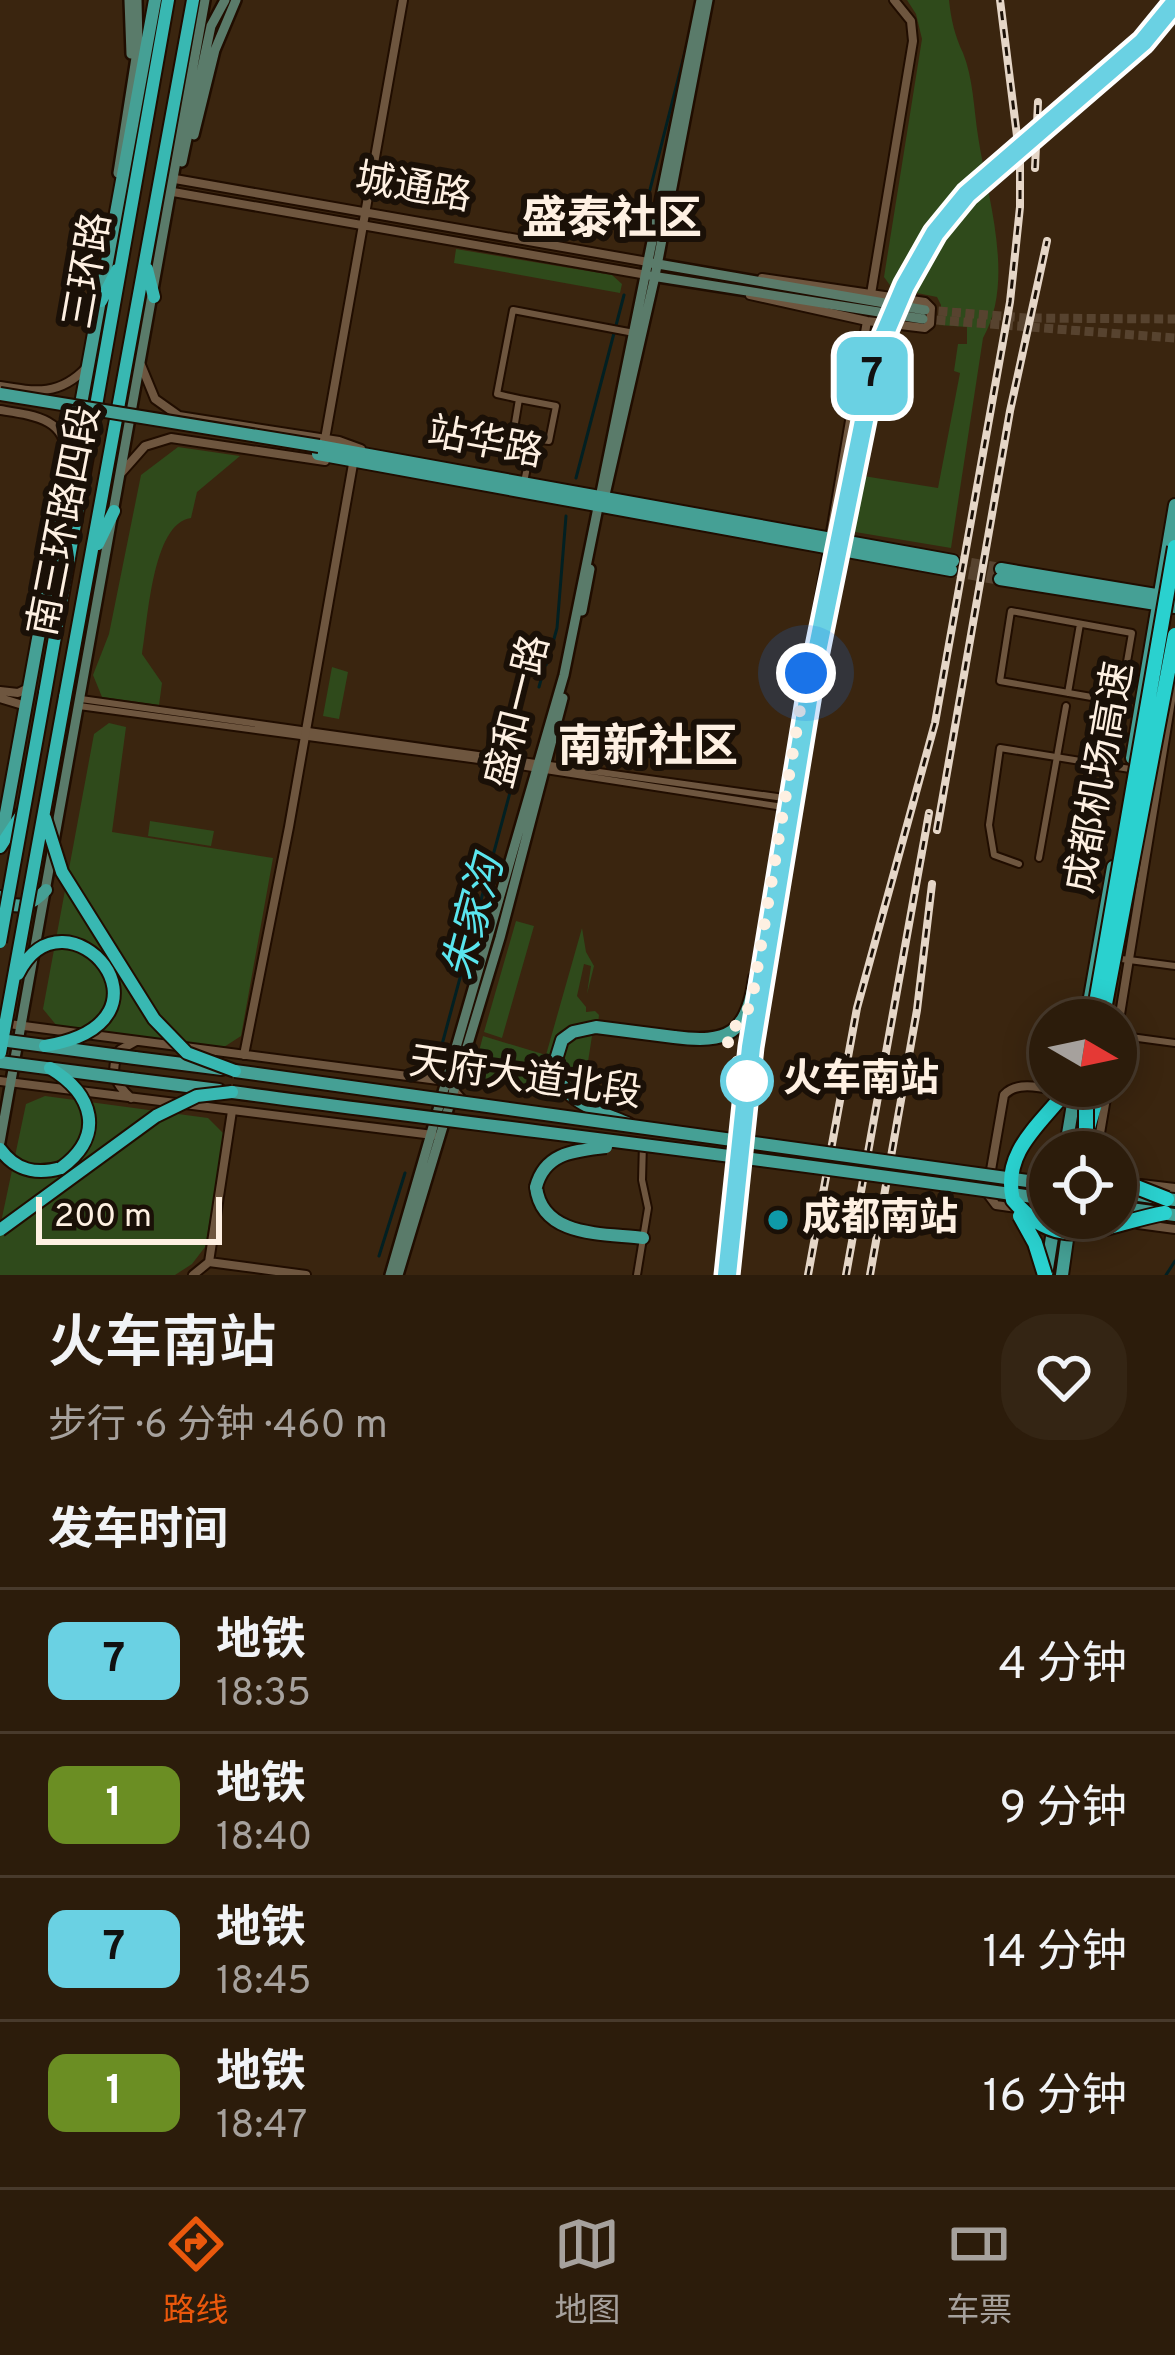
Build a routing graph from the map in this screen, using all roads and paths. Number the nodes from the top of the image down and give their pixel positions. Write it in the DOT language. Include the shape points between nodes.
graph roads {
  1 [pos="133,0"];
  2 [pos="155,0"];
  3 [pos="168,0"];
  4 [pos="200,0"];
  5 [pos="225,0"];
  6 [pos="236,0"];
  7 [pos="403,0"];
  8 [pos="704,0"];
  9 [pos="894,0"];
  10 [pos="187,151"];
  11 [pos="119,155"];
  12 [pos="176,179"];
  13 [pos="173,192"];
  14 [pos="365,212"];
  15 [pos="116,224"];
  16 [pos="363,225"];
  17 [pos="123,259"];
  18 [pos="146,262"];
  19 [pos="652,269"];
  20 [pos="720,281"];
  21 [pos="872,294"];
  22 [pos="154,297"];
  23 [pos="100,301"];
  24 [pos="924,315"];
  25 [pos="867,321"];
  26 [pos="634,333"];
  27 [pos="141,365"];
  28 [pos="88,366"];
  29 [pos="0,398"];
  30 [pos="519,399"];
  31 [pos="179,416"];
  32 [pos="172,438"];
  33 [pos="532,439"];
  34 [pos="320,446"];
  35 [pos="354,458"];
  36 [pos="372,459"];
  37 [pos="122,473"];
  38 [pos="524,483"];
  39 [pos="600,502"];
  40 [pos="1175,505"];
  41 [pos="62,506"];
  42 [pos="114,511"];
  43 [pos="828,544"];
  44 [pos="1175,547"];
  45 [pos="72,551"];
  46 [pos="92,555"];
  47 [pos="952,565"];
  48 [pos="1001,574"];
  49 [pos="1175,598"];
  50 [pos="1158,601"];
  51 [pos="1175,607"];
  52 [pos="1080,624"];
  53 [pos="1175,635"];
  54 [pos="1128,658"];
  55 [pos="1148,661"];
  56 [pos="1175,672"];
  57 [pos="29,687"];
  58 [pos="45,693"];
  59 [pos="1068,693"];
  60 [pos="0,695"];
  61 [pos="80,703"];
  62 [pos="26,706"];
  63 [pos="1066,706"];
  64 [pos="306,735"];
  65 [pos="1058,758"];
  66 [pos="543,766"];
  67 [pos="1130,769"];
  68 [pos="783,802"];
  69 [pos="24,811"];
  70 [pos="44,813"];
  71 [pos="0,846"];
  72 [pos="1039,858"];
  73 [pos="1019,864"];
  74 [pos="46,890"];
  75 [pos="0,897"];
  76 [pos="0,942"];
  77 [pos="1114,958"];
  78 [pos="1129,960"];
  79 [pos="1175,966"];
  80 [pos="755,978"];
  81 [pos="13,984"];
  82 [pos="1092,999"];
  83 [pos="1093,999"];
  84 [pos="1108,999"];
  85 [pos="1109,999"];
  86 [pos="1122,999"];
  87 [pos="0,1023"];
  88 [pos="21,1026"];
  89 [pos="1137,1038"];
  90 [pos="0,1040"];
  91 [pos="138,1041"];
  92 [pos="1175,1043"];
  93 [pos="45,1046"];
  94 [pos="244,1055"];
  95 [pos="0,1058"];
  96 [pos="50,1068"];
  97 [pos="235,1071"];
  98 [pos="5,1082"];
  99 [pos="450,1086"];
  100 [pos="1029,1086"];
  101 [pos="232,1092"];
  102 [pos="131,1098"];
  103 [pos="1056,1107"];
  104 [pos="232,1111"];
  105 [pos="630,1124"];
  106 [pos="433,1134"];
  107 [pos="644,1136"];
  108 [pos="625,1144"];
  109 [pos="0,1146"];
  110 [pos="1029,1188"];
  111 [pos="1137,1188"];
  112 [pos="1029,1189"];
  113 [pos="1137,1196"];
  114 [pos="1013,1200"];
  115 [pos="1172,1203"];
  116 [pos="1137,1206"];
  117 [pos="729,1208"];
  118 [pos="1029,1211"];
  119 [pos="1137,1224"];
  120 [pos="1175,1229"];
  121 [pos="0,1230"];
  122 [pos="644,1238"];
  123 [pos="1049,1239"];
  124 [pos="1067,1239"];
  125 [pos="1074,1239"];
  126 [pos="209,1262"];
  127 [pos="1063,1269"];
  128 [pos="194,1275"];
  129 [pos="306,1275"];
  130 [pos="394,1275"];
  131 [pos="637,1275"];
  132 [pos="1045,1275"];
  1 -- 11 [label="main road"];
  1 -- 11 [label="main road" via="138,45"];
  2 -- 15 [label="main road"];
  3 -- 17 [label="highway, 三环路"];
  4 -- 12 [label="main road"];
  4 -- 18 [label="highway, 南三环路四段"];
  5 -- 10 [label="main road" via="211,26"];
  6 -- 10 [label="main road"];
  7 -- 14 [label="street"];
  8 -- 19 [label="main road"];
  9 -- 21 [label="street" via="911,21 914,41"];
  10 -- 12 [label="main road"];
  11 -- 15 [label="main road"];
  12 -- 13 [label="main road"];
  12 -- 14 [label="street, 城通路"];
  13 -- 16 [label="street, 城通路"];
  13 -- 22 [label="main road"];
  14 -- 16 [label="street"];
  14 -- 19 [label="street, 城通路"];
  15 -- 23 [label="main road"];
  16 -- 19 [label="street, 城通路"];
  16 -- 34 [label="street"];
  17 -- 23 [label="highway"];
  17 -- 45 [label="highway, 三环路"];
  18 -- 22 [label="highway"];
  18 -- 46 [label="highway, 南三环路四段"];
  19 -- 20 [label="main road, 城通路"];
  19 -- 26 [label="main road"];
  19 -- 39 [label="main road"];
  20 -- 21 [label="street" via="781,280"];
  20 -- 24 [label="main road, 城通路"];
  20 -- 25 [label="street" via="780,304"];
  21 -- 25 [label="street" via="930,304 930,324"];
  22 -- 27 [label="main road"];
  23 -- 28 [label="main road"];
  25 -- 43 [label="street"];
  26 -- 30 [label="street" via="513,310 496,394"];
  26 -- 39 [label="main road"];
  27 -- 31 [label="street" via="155,399"];
  27 -- 37 [label="main road"];
  28 -- 29 [label="street" via="48,392"];
  28 -- 41 [label="main road"];
  29 -- 34 [label="main road, bridge"];
  29 -- 41 [label="street" via="63,436"];
  30 -- 33 [label="street" via="513,435"];
  30 -- 33 [label="street" via="556,406 549,441"];
  31 -- 32 [label="street" via="164,425"];
  31 -- 34 [label="street"];
  32 -- 35 [label="street"];
  32 -- 37 [label="street" via="138,451"];
  33 -- 38 [label="street"];
  34 -- 35 [label="main road, 站华路"];
  34 -- 36 [label="main road"];
  35 -- 36 [label="main road, 站华路"];
  35 -- 64 [label="street"];
  36 -- 38 [label="main road, 站华路"];
  36 -- 39 [label="main road, 站华路"];
  37 -- 42 [label="main road"];
  38 -- 39 [label="main road, 站华路"];
  39 -- 43 [label="main road"];
  39 -- 66 [label="main road, 盛和一路"];
  40 -- 50 [label="main road"];
  41 -- 45 [label="highway"];
  41 -- 57 [label="main road"];
  42 -- 46 [label="highway"];
  42 -- 61 [label="main road"];
  43 -- 47 [label="main road"];
  43 -- 68 [label="street"];
  44 -- 83 [label="highway, 成都机场高速, bridge"];
  45 -- 58 [label="highway, 三环路"];
  46 -- 70 [label="highway, 南三环路四段, bridge"];
  48 -- 50 [label="main road"];
  49 -- 50 [label="main road"];
  50 -- 51 [label="main road"];
  50 -- 55 [label="main road"];
  52 -- 54 [label="street" via="1132,633"];
  52 -- 59 [label="street"];
  52 -- 59 [label="street" via="1011,611 1000,681"];
  53 -- 85 [label="highway, 成都机场高速, bridge"];
  54 -- 55 [label="street"];
  54 -- 59 [label="street" via="1120,702"];
  55 -- 67 [label="main road"];
  56 -- 77 [label="main road" via="1153,735"];
  56 -- 78 [label="street"];
  57 -- 60 [label="street"];
  57 -- 62 [label="main road"];
  58 -- 69 [label="highway, 南三环路四段, bridge"];
  60 -- 62 [label="street"];
  61 -- 64 [label="street"];
  61 -- 74 [label="main road"];
  62 -- 71 [label="main road"];
  63 -- 65 [label="street"];
  64 -- 66 [label="street"];
  64 -- 94 [label="street"];
  65 -- 67 [label="street"];
  65 -- 72 [label="street"];
  65 -- 73 [label="street" via="1000,748 989,825 994,855"];
  66 -- 68 [label="street"];
  66 -- 99 [label="main road, 盛和一路"];
  67 -- 82 [label="main road"];
  68 -- 80 [label="street"];
  69 -- 71 [label="highway, bridge"];
  69 -- 76 [label="highway, 南三环路四段, bridge"];
  70 -- 81 [label="highway, 南三环路四段, bridge"];
  70 -- 97 [label="highway, bridge" via="62,872 154,1019 187,1053"];
  74 -- 75 [label="main road" via="20,907"];
  74 -- 88 [label="main road"];
  77 -- 78 [label="street"];
  77 -- 84 [label="main road"];
  78 -- 79 [label="street"];
  78 -- 86 [label="street"];
  80 -- 105 [label="main road, bridge" via="746,1016 705,1041 596,1027 573,1032 558,1047 554,1070 567,1093"];
  81 -- 93 [label="highway, bridge" via="30,956 61,943 87,948 105,964 113,988 106,1016 85,1036"];
  81 -- 95 [label="highway, 南三环路四段, bridge"];
  87 -- 88 [label="street"];
  88 -- 91 [label="street"];
  88 -- 98 [label="main road"];
  89 -- 92 [label="street"];
  90 -- 93 [label="main road, 天府大道北段, bridge"];
  91 -- 94 [label="street"];
  91 -- 102 [label="street" via="120,1050 113,1069"];
  93 -- 97 [label="main road, 天府大道北段, bridge"];
  94 -- 99 [label="street"];
  95 -- 96 [label="main road, 天府大道北段, bridge"];
  96 -- 101 [label="main road, 天府大道北段, bridge"];
  96 -- 109 [label="highway, bridge" via="86,1101 84,1144 62,1168 45,1172 17,1166"];
  97 -- 105 [label="main road, 天府大道北段, bridge"];
  98 -- 102 [label="street"];
  98 -- 109 [label="main road"];
  99 -- 106 [label="main road, 盛和一路"];
  99 -- 107 [label="street" via="468,1107"];
  100 -- 118 [label="street" via="1004,1095 987,1193 989,1202"];
  101 -- 108 [label="main road, 天府大道北段, bridge"];
  101 -- 121 [label="highway, bridge" via="197,1096 157,1116"];
  102 -- 104 [label="street"];
  103 -- 114 [label="highway, bridge" via="1017,1150"];
  104 -- 106 [label="street"];
  104 -- 126 [label="street"];
  105 -- 110 [label="main road, 天府大道北段, bridge"];
  106 -- 107 [label="street" via="466,1117"];
  106 -- 130 [label="main road, 盛和一路"];
  107 -- 117 [label="street" via="737,1147"];
  107 -- 122 [label="street"];
  108 -- 112 [label="main road, 天府大道北段, bridge"];
  108 -- 122 [label="main road, bridge" via="566,1153 545,1166 538,1200 568,1228"];
  111 -- 115 [label="highway, bridge"];
  113 -- 115 [label="main road, bridge"];
  114 -- 115 [label="highway, bridge" via="1059,1233"];
  114 -- 132 [label="highway, bridge"];
  115 -- 116 [label="main road, bridge"];
  119 -- 120 [label="street"];
  122 -- 131 [label="street"];
  123 -- 132 [label="main road"];
  124 -- 127 [label="main road"];
  125 -- 127 [label="street"];
  126 -- 128 [label="street"];
  126 -- 129 [label="street"];
}
